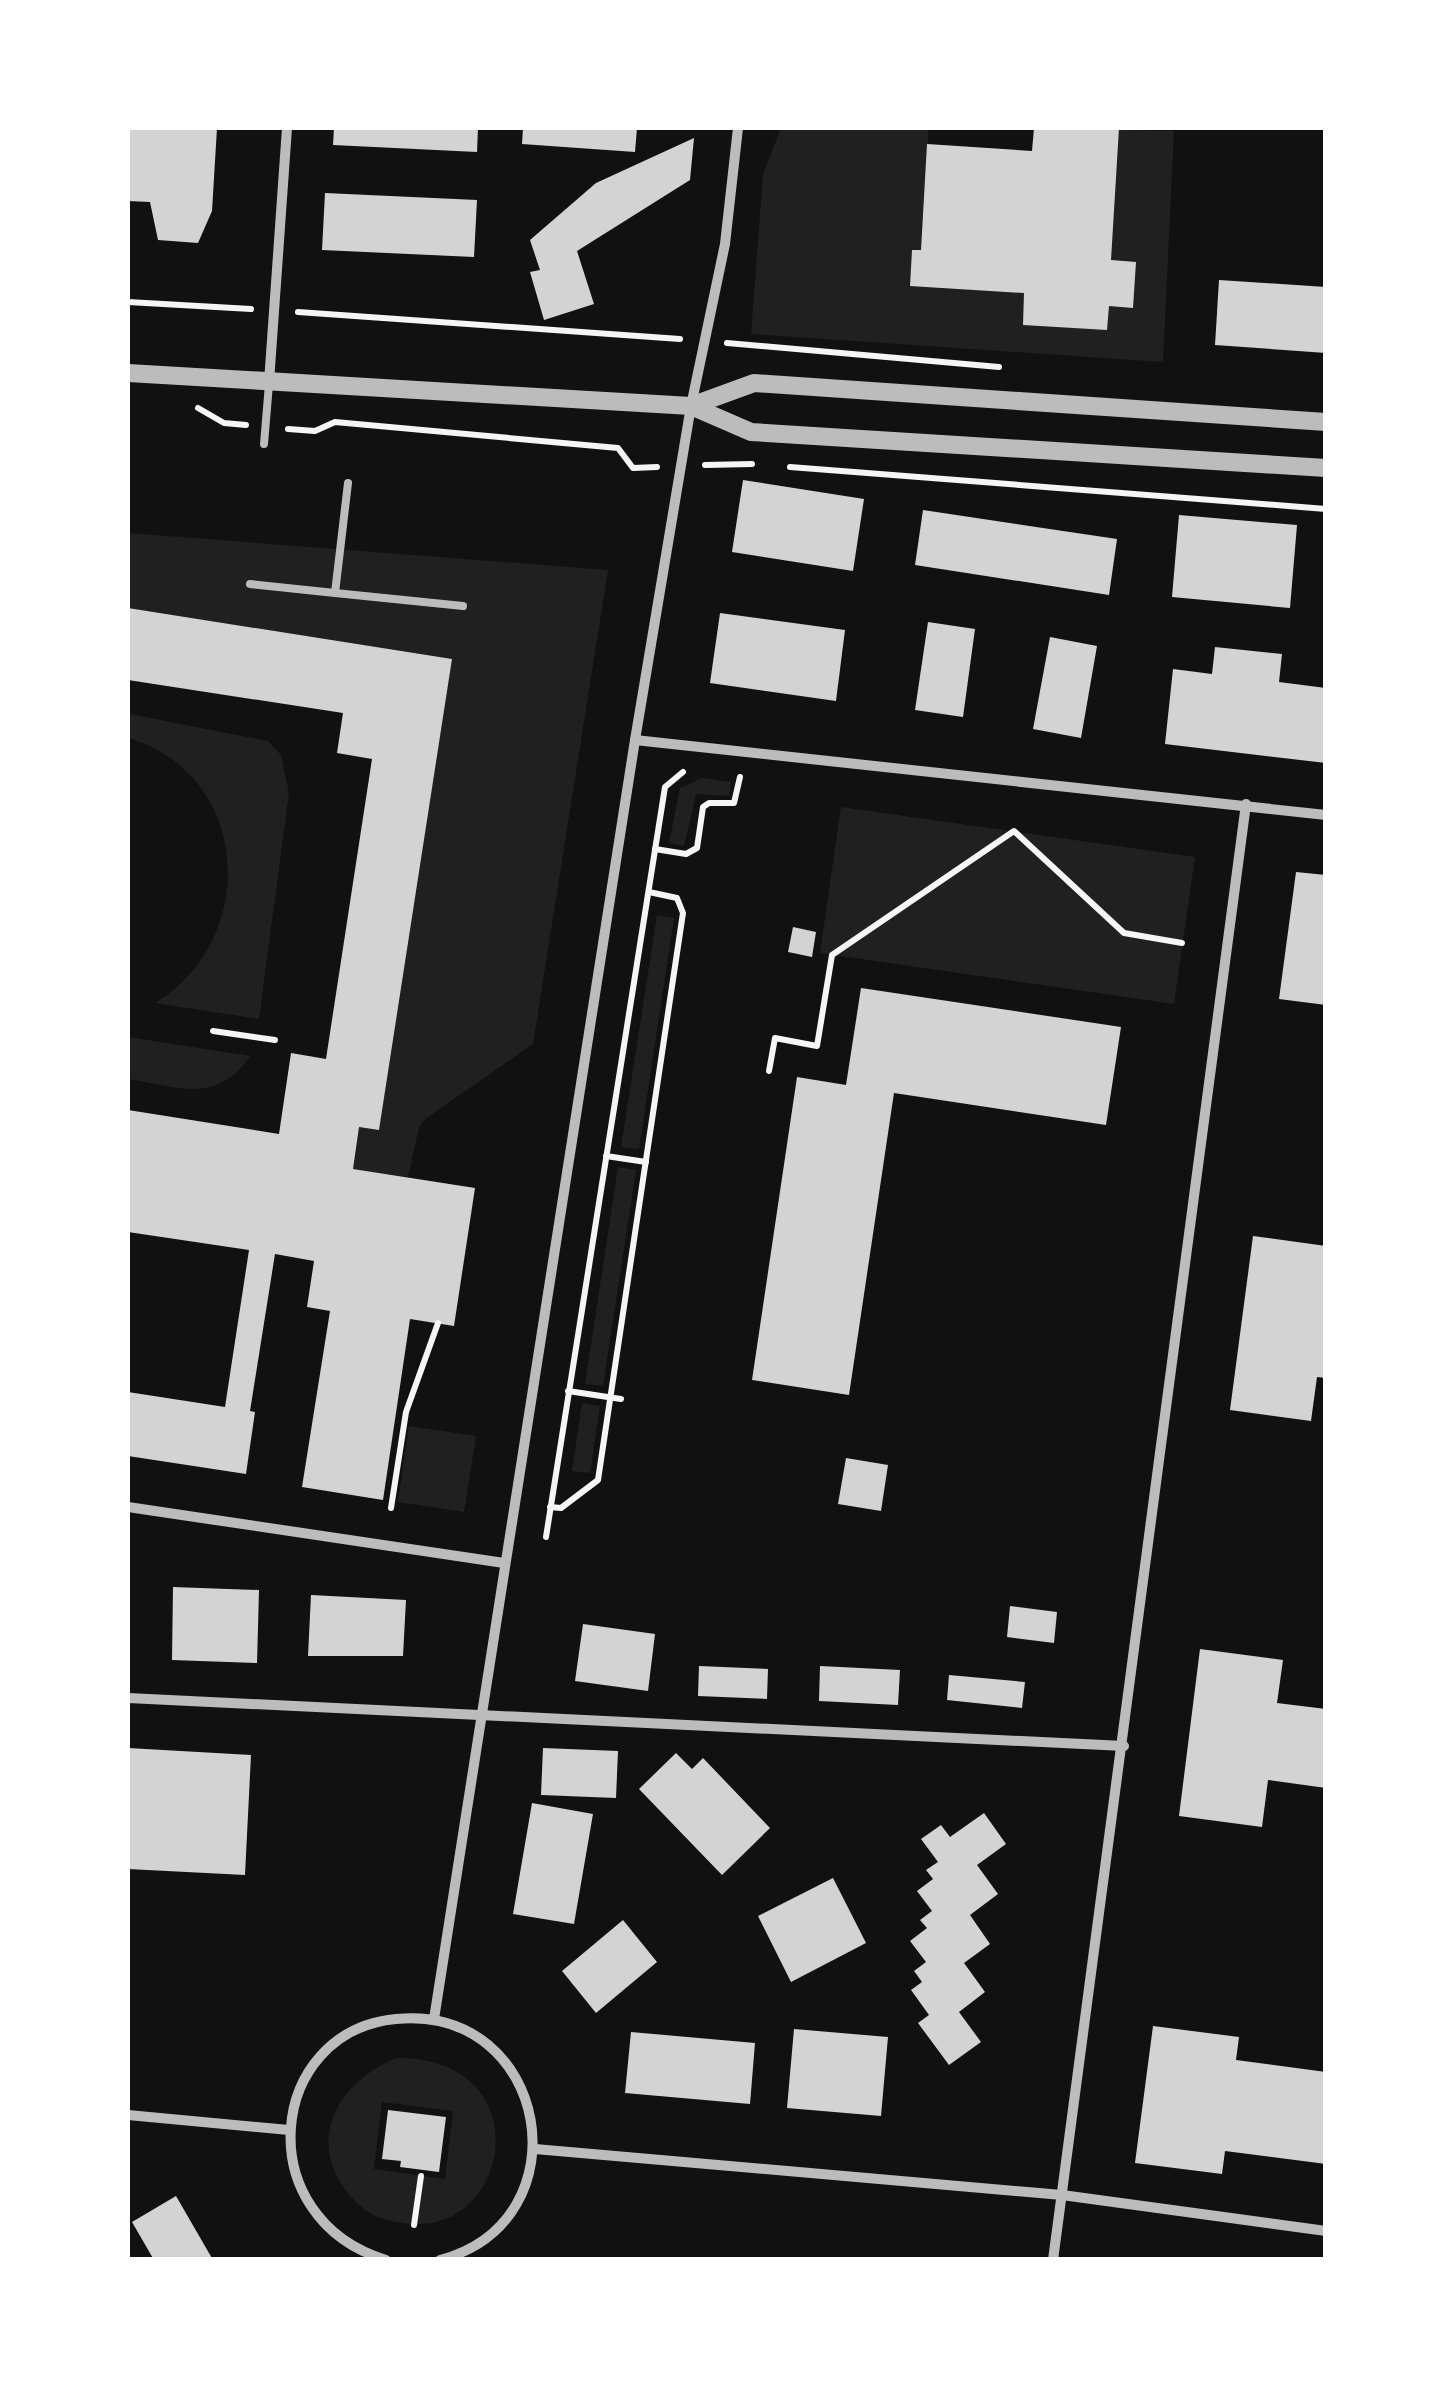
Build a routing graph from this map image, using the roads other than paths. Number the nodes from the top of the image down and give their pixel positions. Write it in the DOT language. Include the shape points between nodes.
graph roads {
  1 [pos="287,128"];
  2 [pos="738,128"];
  3 [pos="128,372"];
  4 [pos="269,382"];
  5 [pos="690,406"];
  6 [pos="1326,422"];
  7 [pos="264,444"];
  8 [pos="1326,468"];
  9 [pos="348,483"];
  10 [pos="250,584"];
  11 [pos="335,593"];
  12 [pos="463,606"];
  13 [pos="634,740"];
  14 [pos="1246,804"];
  15 [pos="1326,816"];
  16 [pos="128,1507"];
  17 [pos="504,1562"];
  18 [pos="128,1698"];
  19 [pos="480,1714"];
  20 [pos="1124,1746"];
  21 [pos="434,2019"];
  22 [pos="128,2116"];
  23 [pos="289,2130"];
  24 [pos="534,2149"];
  25 [pos="1062,2195"];
  26 [pos="1326,2231"];
  27 [pos="386,2260"];
  28 [pos="440,2260"];
  29 [pos="1053,2260"];
  1 -- 4 [label="street"];
  2 -- 5 [label="street" via="725,244"];
  3 -- 4 [label="street"];
  4 -- 5 [label="street"];
  4 -- 7 [label="lane"];
  5 -- 6 [label="street" via="754,383"];
  5 -- 8 [label="street" via="751,432"];
  5 -- 13 [label="street"];
  9 -- 11 [label="lane"];
  10 -- 11 [label="lane"];
  11 -- 12 [label="lane"];
  13 -- 14 [label="street"];
  13 -- 17 [label="street"];
  14 -- 15 [label="street"];
  14 -- 20 [label="street"];
  16 -- 17 [label="street"];
  17 -- 19 [label="street"];
  18 -- 19 [label="street"];
  19 -- 20 [label="street"];
  19 -- 21 [label="street"];
  20 -- 25 [label="street"];
  21 -- 23 [label="street" via="393,2019 354,2032 314,2068"];
  21 -- 24 [label="street" via="493,2048 515,2074 530,2105"];
  22 -- 23 [label="street"];
  23 -- 27 [label="street" via="292,2167 305,2202 328,2232"];
  24 -- 25 [label="street"];
  24 -- 28 [label="street" via="525,2188 508,2216 486,2238"];
  25 -- 26 [label="street"];
  25 -- 29 [label="street"];
}
